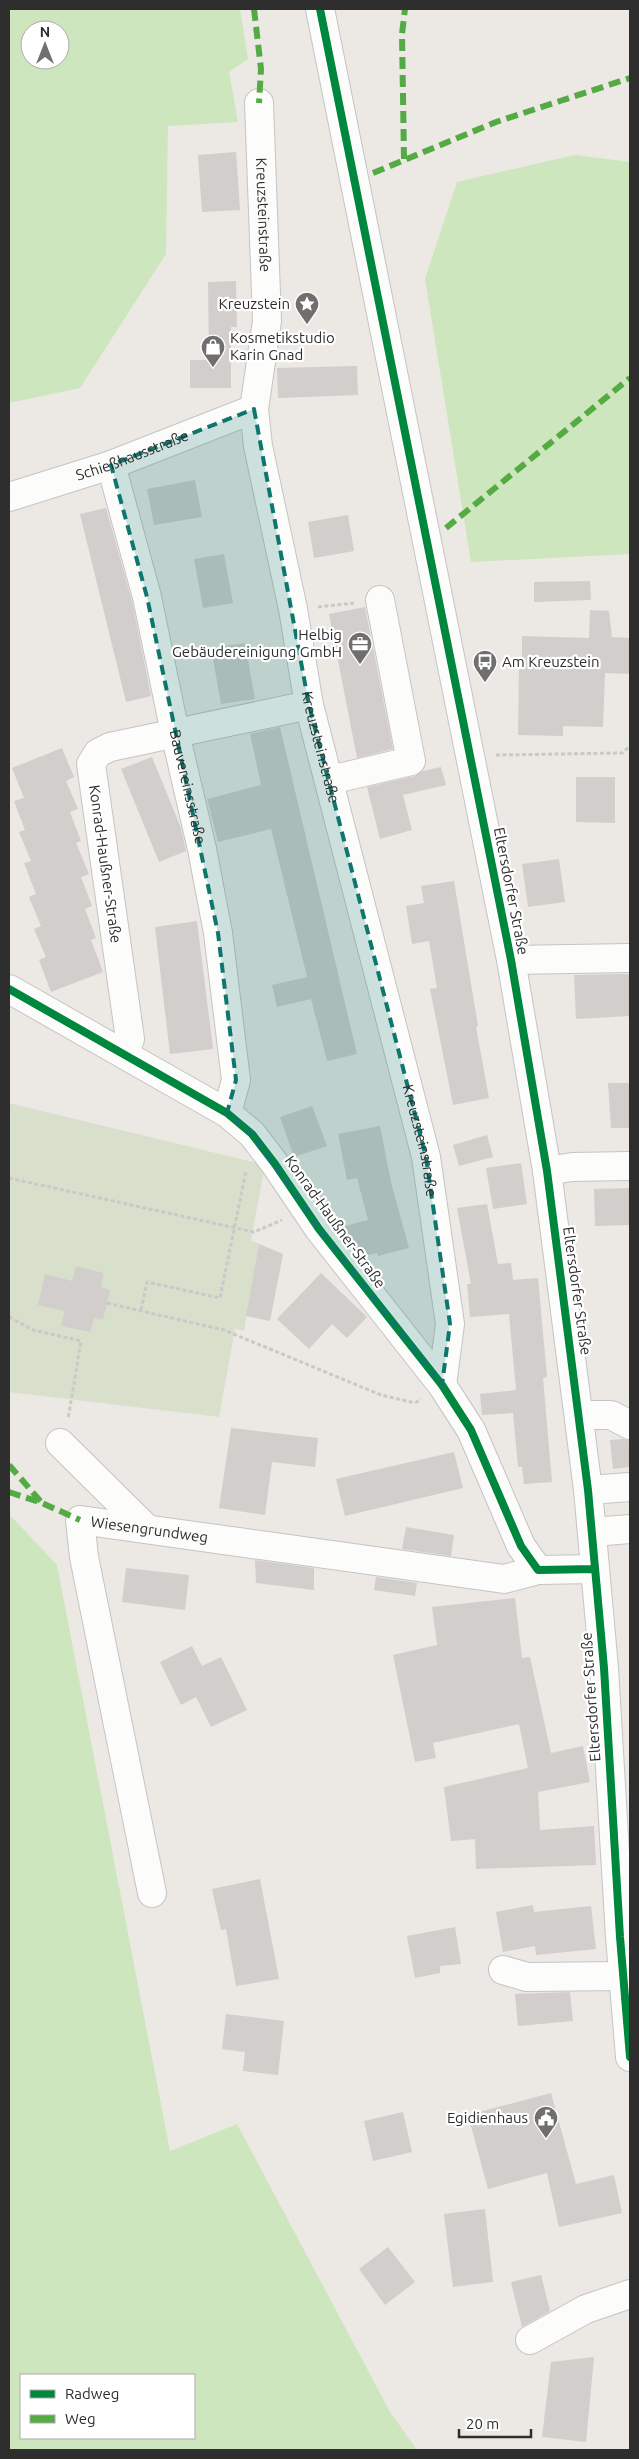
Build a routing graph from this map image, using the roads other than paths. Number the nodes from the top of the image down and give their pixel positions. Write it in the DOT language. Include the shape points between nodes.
graph roads {
  1 [pos="320,9"];
  2 [pos="259,103"];
  3 [pos="254,409"];
  4 [pos="111,465"];
  5 [pos="9,497"];
  6 [pos="380,600"];
  7 [pos="309,705"];
  8 [pos="175,733"];
  9 [pos="330,780"];
  10 [pos="630,958"];
  11 [pos="511,960"];
  12 [pos="9,989"];
  13 [pos="124,1054"];
  14 [pos="227,1113"];
  15 [pos="630,1166"];
  16 [pos="547,1171"];
  17 [pos="442,1385"];
  18 [pos="580,1415"];
  19 [pos="630,1425"];
  20 [pos="60,1444"];
  21 [pos="630,1487"];
  22 [pos="588,1490"];
  23 [pos="147,1529"];
  24 [pos="630,1529"];
  25 [pos="592,1532"];
  26 [pos="595,1569"];
  27 [pos="538,1570"];
  28 [pos="619,1715"];
  29 [pos="152,1892"];
  30 [pos="503,1970"];
  31 [pos="622,1976"];
  32 [pos="630,2057"];
  33 [pos="630,2294"];
  34 [pos="530,2340"];
  1 -- 11 [label="street, Eltersdorfer Straße"];
  2 -- 3 [label="street, Kreuzsteinstraße" via="267,321"];
  3 -- 4 [label="street, Schießhausstraße"];
  3 -- 7 [label="street, Kreuzsteinstraße" via="258,446 293,609"];
  4 -- 5 [label="street, Schießhausstraße"];
  4 -- 8 [label="street, Bauvereinsstraße" via="147,597"];
  6 -- 9 [label="street" via="411,761"];
  7 -- 8 [label="street"];
  7 -- 9 [label="street, Kreuzsteinstraße"];
  8 -- 13 [label="street, Konrad-Haußner-Straße" via="110,747 98,754 91,764 130,1039"];
  8 -- 14 [label="street, Bauvereinsstraße" via="218,933 236,1080"];
  9 -- 17 [label="street, Kreuzsteinstraße" via="426,1157 450,1324"];
  10 -- 11 [label="street, Eltersdorfer Straße"];
  11 -- 16 [label="street, Eltersdorfer Straße"];
  12 -- 13 [label="street, Konrad-Haußner-Straße"];
  13 -- 14 [label="street, Konrad-Haußner-Straße"];
  14 -- 17 [label="street, Konrad-Haußner-Straße" via="252,1134 319,1229"];
  15 -- 16 [label="street"];
  16 -- 18 [label="street, Eltersdorfer Straße"];
  17 -- 27 [label="street, Konrad-Haußner-Straße" via="471,1430 521,1546"];
  18 -- 19 [label="street" via="611,1415"];
  18 -- 22 [label="street, Eltersdorfer Straße"];
  20 -- 23 [label="street"];
  21 -- 22 [label="street"];
  22 -- 25 [label="street, Eltersdorfer Straße"];
  23 -- 27 [label="street, Wiesengrundweg" via="504,1579"];
  23 -- 29 [label="street, Wiesengrundweg" via="80,1520 84,1557"];
  24 -- 25 [label="street"];
  25 -- 26 [label="street, Eltersdorfer Straße"];
  26 -- 27 [label="street, Wiesengrundweg"];
  26 -- 28 [label="street, Eltersdorfer Straße"];
  28 -- 31 [label="street, Eltersdorfer Straße"];
  30 -- 31 [label="street" via="527,1977"];
  31 -- 32 [label="street, Eltersdorfer Straße"];
  33 -- 34 [label="street" via="586,2309"];
}
